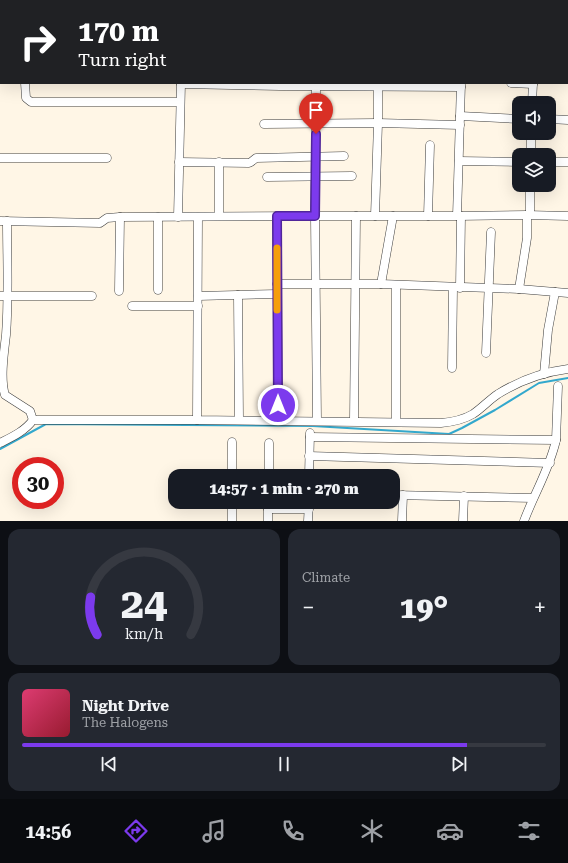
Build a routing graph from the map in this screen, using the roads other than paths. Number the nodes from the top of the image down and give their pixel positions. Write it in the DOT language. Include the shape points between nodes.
graph roads {
  1 [pos="25,84"];
  2 [pos="181,84"];
  3 [pos="215,84"];
  4 [pos="533,84"];
  5 [pos="461,85"];
  6 [pos="316,87"];
  7 [pos="378,87"];
  8 [pos="532,96"];
  9 [pos="180,102"];
  10 [pos="512,119"];
  11 [pos="460,120"];
  12 [pos="556,120"];
  13 [pos="568,120"];
  14 [pos="316,123"];
  15 [pos="378,123"];
  16 [pos="264,124"];
  17 [pos="430,145"];
  18 [pos="344,156"];
  19 [pos="315,157"];
  20 [pos="0,158"];
  21 [pos="107,158"];
  22 [pos="459,161"];
  23 [pos="179,162"];
  24 [pos="219,162"];
  25 [pos="512,162"];
  26 [pos="556,162"];
  27 [pos="568,162"];
  28 [pos="352,176"];
  29 [pos="266,177"];
  30 [pos="315,177"];
  31 [pos="530,192"];
  32 [pos="529,215"];
  33 [pos="219,216"];
  34 [pos="277,216"];
  35 [pos="315,216"];
  36 [pos="356,216"];
  37 [pos="375,216"];
  38 [pos="393,216"];
  39 [pos="428,216"];
  40 [pos="459,216"];
  41 [pos="568,216"];
  42 [pos="120,217"];
  43 [pos="158,217"];
  44 [pos="178,217"];
  45 [pos="198,217"];
  46 [pos="3,222"];
  47 [pos="491,232"];
  48 [pos="316,283"];
  49 [pos="277,284"];
  50 [pos="356,284"];
  51 [pos="381,284"];
  52 [pos="396,285"];
  53 [pos="457,288"];
  54 [pos="490,288"];
  55 [pos="519,289"];
  56 [pos="158,290"];
  57 [pos="119,291"];
  58 [pos="555,292"];
  59 [pos="568,293"];
  60 [pos="277,294"];
  61 [pos="238,295"];
  62 [pos="4,296"];
  63 [pos="92,296"];
  64 [pos="198,296"];
  65 [pos="132,306"];
  66 [pos="198,306"];
  67 [pos="486,353"];
  68 [pos="452,368"];
  69 [pos="568,369"];
  70 [pos="544,374"];
  71 [pos="558,386"];
  72 [pos="33,420"];
  73 [pos="197,420"];
  74 [pos="239,420"];
  75 [pos="278,421"];
  76 [pos="316,421"];
  77 [pos="354,422"];
  78 [pos="396,422"];
  79 [pos="556,440"];
  80 [pos="232,442"];
  81 [pos="0,443"];
  82 [pos="269,443"];
  83 [pos="309,456"];
  84 [pos="550,463"];
  85 [pos="232,469"];
  86 [pos="269,469"];
  87 [pos="309,469"];
  88 [pos="400,495"];
  89 [pos="404,495"];
  90 [pos="464,496"];
  91 [pos="533,498"];
  92 [pos="232,509"];
  93 [pos="268,509"];
  94 [pos="309,509"];
  95 [pos="232,521"];
  96 [pos="268,521"];
  97 [pos="308,521"];
  98 [pos="402,521"];
  99 [pos="463,521"];
  100 [pos="524,521"];
  1 -- 9 [label="street" via="26,98 30,102"];
  2 -- 9 [label="street"];
  3 -- 6 [label="street"];
  4 -- 8 [label="street"];
  5 -- 7 [label="street"];
  5 -- 11 [label="street"];
  6 -- 7 [label="street"];
  6 -- 14 [label="street"];
  7 -- 15 [label="street"];
  9 -- 23 [label="street"];
  10 -- 11 [label="street"];
  11 -- 15 [label="street"];
  11 -- 22 [label="street"];
  12 -- 13 [label="street"];
  14 -- 15 [label="street"];
  14 -- 16 [label="street"];
  14 -- 19 [label="street"];
  15 -- 37 [label="street"];
  17 -- 39 [label="street"];
  18 -- 19 [label="street"];
  19 -- 24 [label="street" via="256,158 249,163"];
  19 -- 30 [label="street"];
  20 -- 21 [label="street"];
  22 -- 25 [label="street"];
  22 -- 40 [label="street"];
  23 -- 24 [label="street"];
  23 -- 44 [label="street"];
  24 -- 33 [label="street"];
  26 -- 27 [label="street"];
  28 -- 30 [label="street"];
  29 -- 30 [label="street"];
  30 -- 35 [label="street"];
  31 -- 32 [label="street"];
  32 -- 40 [label="street"];
  32 -- 41 [label="street"];
  32 -- 55 [label="street"];
  33 -- 34 [label="street"];
  33 -- 45 [label="street"];
  34 -- 35 [label="street"];
  34 -- 49 [label="street"];
  35 -- 36 [label="street"];
  35 -- 48 [label="street"];
  36 -- 37 [label="street"];
  36 -- 50 [label="street"];
  37 -- 38 [label="street"];
  38 -- 39 [label="street"];
  38 -- 51 [label="street"];
  39 -- 40 [label="street"];
  40 -- 53 [label="street"];
  42 -- 43 [label="street"];
  42 -- 46 [label="street" via="107,218 100,223"];
  42 -- 57 [label="street"];
  43 -- 44 [label="street"];
  43 -- 56 [label="street"];
  44 -- 45 [label="street"];
  45 -- 64 [label="street"];
  46 -- 62 [label="street"];
  47 -- 54 [label="street"];
  48 -- 49 [label="street"];
  48 -- 50 [label="street"];
  48 -- 76 [label="street"];
  49 -- 60 [label="street"];
  50 -- 51 [label="street"];
  50 -- 77 [label="street"];
  51 -- 52 [label="street"];
  52 -- 53 [label="street"];
  52 -- 78 [label="street"];
  53 -- 54 [label="street"];
  53 -- 68 [label="street"];
  54 -- 55 [label="street"];
  54 -- 67 [label="street"];
  55 -- 58 [label="street"];
  58 -- 59 [label="street"];
  58 -- 70 [label="street" via="547,336"];
  60 -- 61 [label="street"];
  60 -- 75 [label="street"];
  61 -- 64 [label="street"];
  61 -- 74 [label="street"];
  62 -- 63 [label="street"];
  62 -- 72 [label="street" via="6,334 1,365 3,391 5,395 30,411"];
  64 -- 66 [label="street"];
  65 -- 66 [label="street"];
  66 -- 73 [label="street"];
  69 -- 70 [label="street"];
  70 -- 78 [label="street" via="498,394 473,414 457,421"];
  71 -- 79 [label="street"];
  72 -- 73 [label="street"];
  72 -- 81 [label="street" via="22,431"];
  73 -- 74 [label="street"];
  74 -- 75 [label="street"];
  75 -- 76 [label="street"];
  76 -- 77 [label="street"];
  77 -- 78 [label="street"];
  79 -- 83 [label="street" via="310,435"];
  79 -- 84 [label="street"];
  80 -- 85 [label="street"];
  82 -- 86 [label="street"];
  83 -- 84 [label="street"];
  83 -- 87 [label="street"];
  84 -- 91 [label="street"];
  88 -- 89 [label="street"];
  89 -- 90 [label="street"];
  89 -- 98 [label="street"];
  90 -- 91 [label="street"];
  90 -- 99 [label="street"];
  91 -- 100 [label="street"];
  92 -- 95 [label="street"];
  93 -- 96 [label="street"];
  94 -- 97 [label="street"];
}
